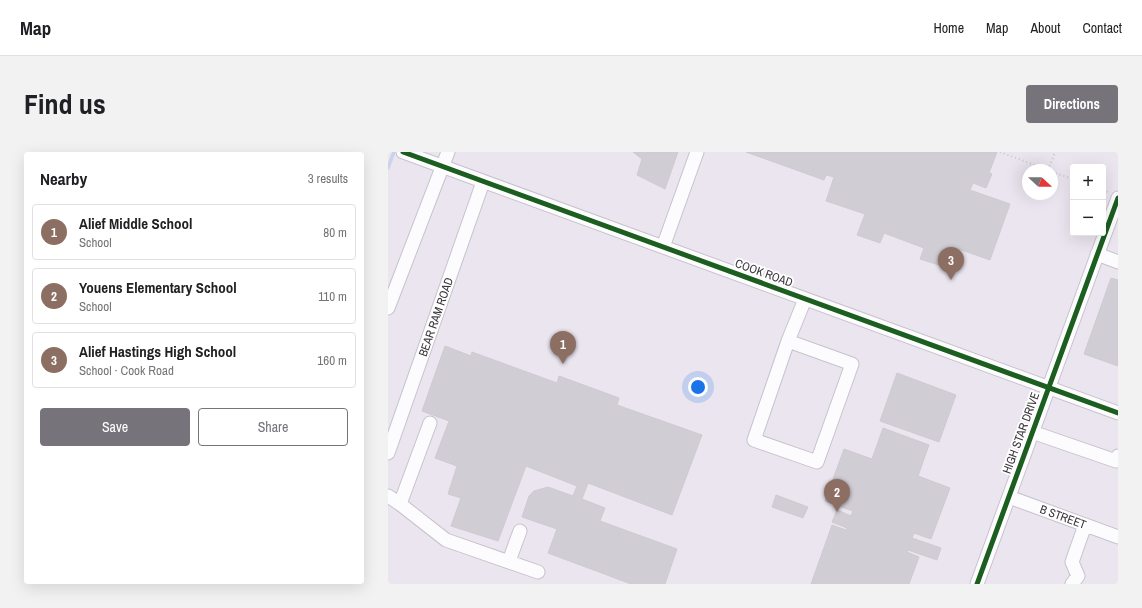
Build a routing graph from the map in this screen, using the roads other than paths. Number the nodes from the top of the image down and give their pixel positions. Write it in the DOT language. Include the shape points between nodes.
graph roads {
  1 [pos="403,152"];
  2 [pos="448,152"];
  3 [pos="696,152"];
  4 [pos="443,167"];
  5 [pos="483,182"];
  6 [pos="1114,196"];
  7 [pos="663,247"];
  8 [pos="1097,254"];
  9 [pos="1118,262"];
  10 [pos="805,299"];
  11 [pos="388,308"];
  12 [pos="788,341"];
  13 [pos="1048,388"];
  14 [pos="1118,413"];
  15 [pos="430,422"];
  16 [pos="1032,432"];
  17 [pos="388,453"];
  18 [pos="1118,456"];
  19 [pos="388,496"];
  20 [pos="1009,497"];
  21 [pos="400,504"];
  22 [pos="1085,525"];
  23 [pos="520,531"];
  24 [pos="1118,537"];
  25 [pos="509,561"];
  26 [pos="538,572"];
  27 [pos="977,584"];
  28 [pos="1072,584"];
  1 -- 4 [label="street, COOK ROAD"];
  2 -- 4 [label="street"];
  3 -- 7 [label="street"];
  4 -- 5 [label="street, COOK ROAD"];
  4 -- 11 [label="street"];
  5 -- 7 [label="street, COOK ROAD"];
  5 -- 17 [label="street, BEAR RAM ROAD"];
  6 -- 8 [label="street, HIGH STAR DRIVE"];
  7 -- 10 [label="street, COOK ROAD"];
  8 -- 9 [label="street"];
  8 -- 13 [label="street, HIGH STAR DRIVE"];
  10 -- 12 [label="street"];
  10 -- 13 [label="street, COOK ROAD"];
  12 -- 12 [label="street" via="754,440 817,462 852,364"];
  13 -- 14 [label="street, COOK ROAD"];
  13 -- 16 [label="street, HIGH STAR DRIVE"];
  15 -- 21 [label="street"];
  16 -- 18 [label="street" via="1116,461"];
  16 -- 20 [label="street, HIGH STAR DRIVE"];
  19 -- 21 [label="street"];
  20 -- 22 [label="street, B STREET"];
  20 -- 27 [label="street, HIGH STAR DRIVE"];
  21 -- 25 [label="street" via="446,540"];
  22 -- 24 [label="street, B STREET"];
  22 -- 28 [label="street" via="1072,562 1078,576"];
  23 -- 25 [label="street"];
  25 -- 26 [label="street"];
}
